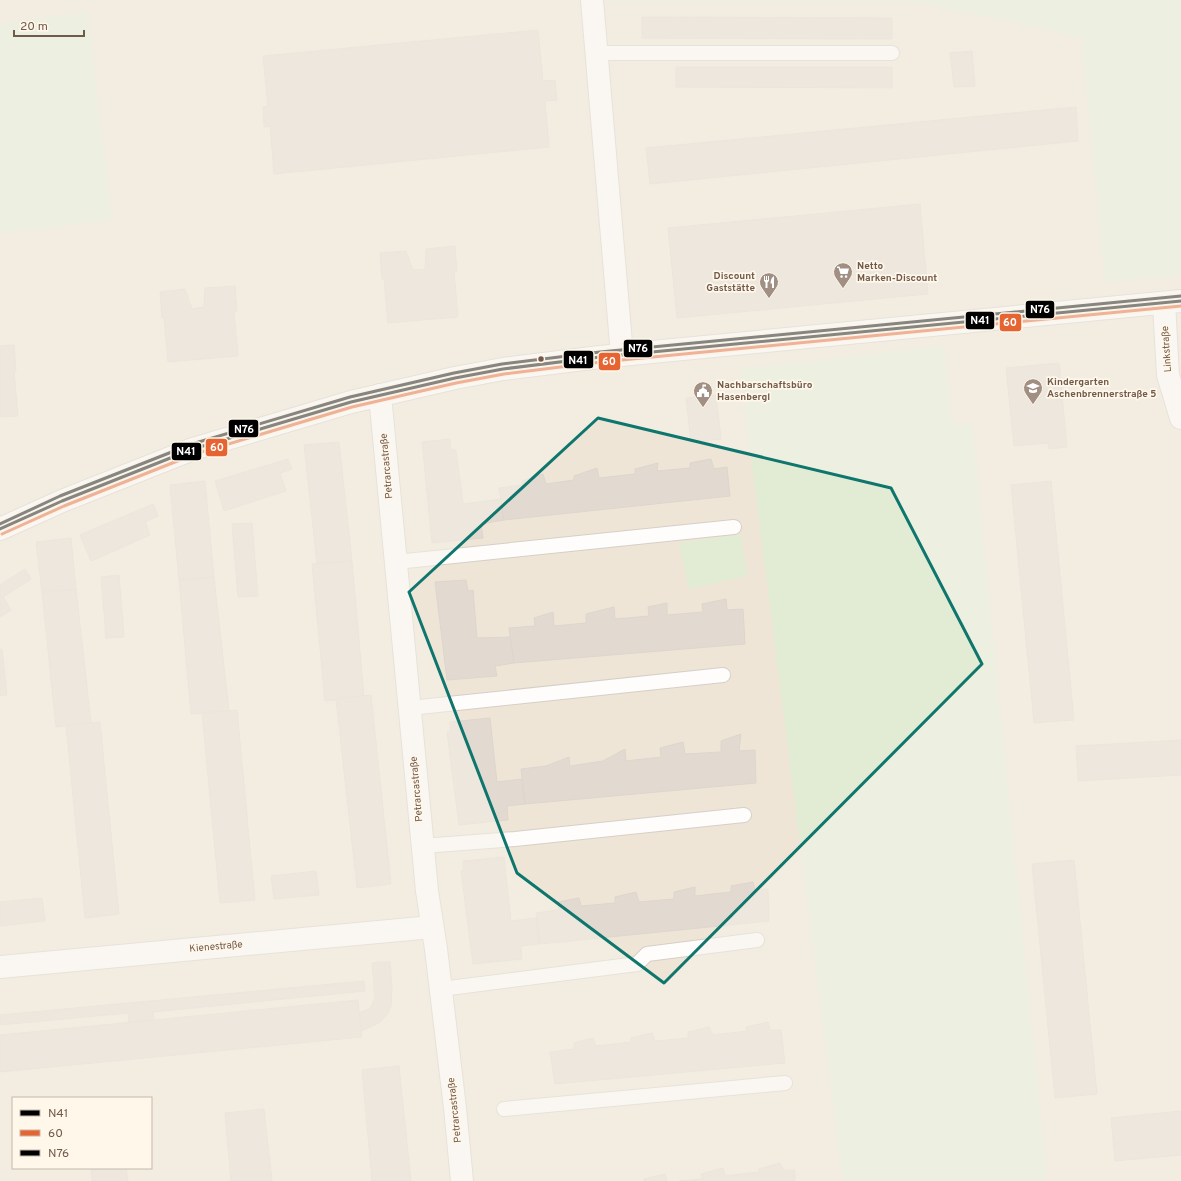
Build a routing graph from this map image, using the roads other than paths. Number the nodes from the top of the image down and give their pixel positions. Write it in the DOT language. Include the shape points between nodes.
graph roads {
  1 [pos="592,0"];
  2 [pos="596,53"];
  3 [pos="892,53"];
  4 [pos="1172,302"];
  5 [pos="622,355"];
  6 [pos="380,395"];
  7 [pos="1181,418"];
  8 [pos="734,527"];
  9 [pos="0,529"];
  10 [pos="396,562"];
  11 [pos="723,675"];
  12 [pos="410,708"];
  13 [pos="744,814"];
  14 [pos="422,846"];
  15 [pos="432,927"];
  16 [pos="757,940"];
  17 [pos="0,967"];
  18 [pos="441,989"];
  19 [pos="785,1083"];
  20 [pos="504,1109"];
  21 [pos="462,1181"];
  1 -- 2 [label="street"];
  2 -- 3 [label="lane"];
  2 -- 5 [label="street"];
  4 -- 5 [label="street"];
  4 -- 7 [label="street, Linkstraße" via="1168,375"];
  5 -- 6 [label="street" via="503,369"];
  6 -- 9 [label="street" via="193,449 62,501"];
  6 -- 10 [label="street, Petrarcastraße"];
  8 -- 10 [label="lane"];
  10 -- 12 [label="street, Petrarcastraße"];
  11 -- 12 [label="lane"];
  12 -- 14 [label="street, Petrarcastraße"];
  13 -- 14 [label="lane" via="515,839"];
  14 -- 15 [label="street, Petrarcastraße"];
  15 -- 17 [label="street, Kienestraße"];
  15 -- 18 [label="street, Petrarcastraße"];
  16 -- 18 [label="lane" via="647,954 637,964"];
  18 -- 21 [label="street, Petrarcastraße"];
  19 -- 20 [label="lane"];
}
